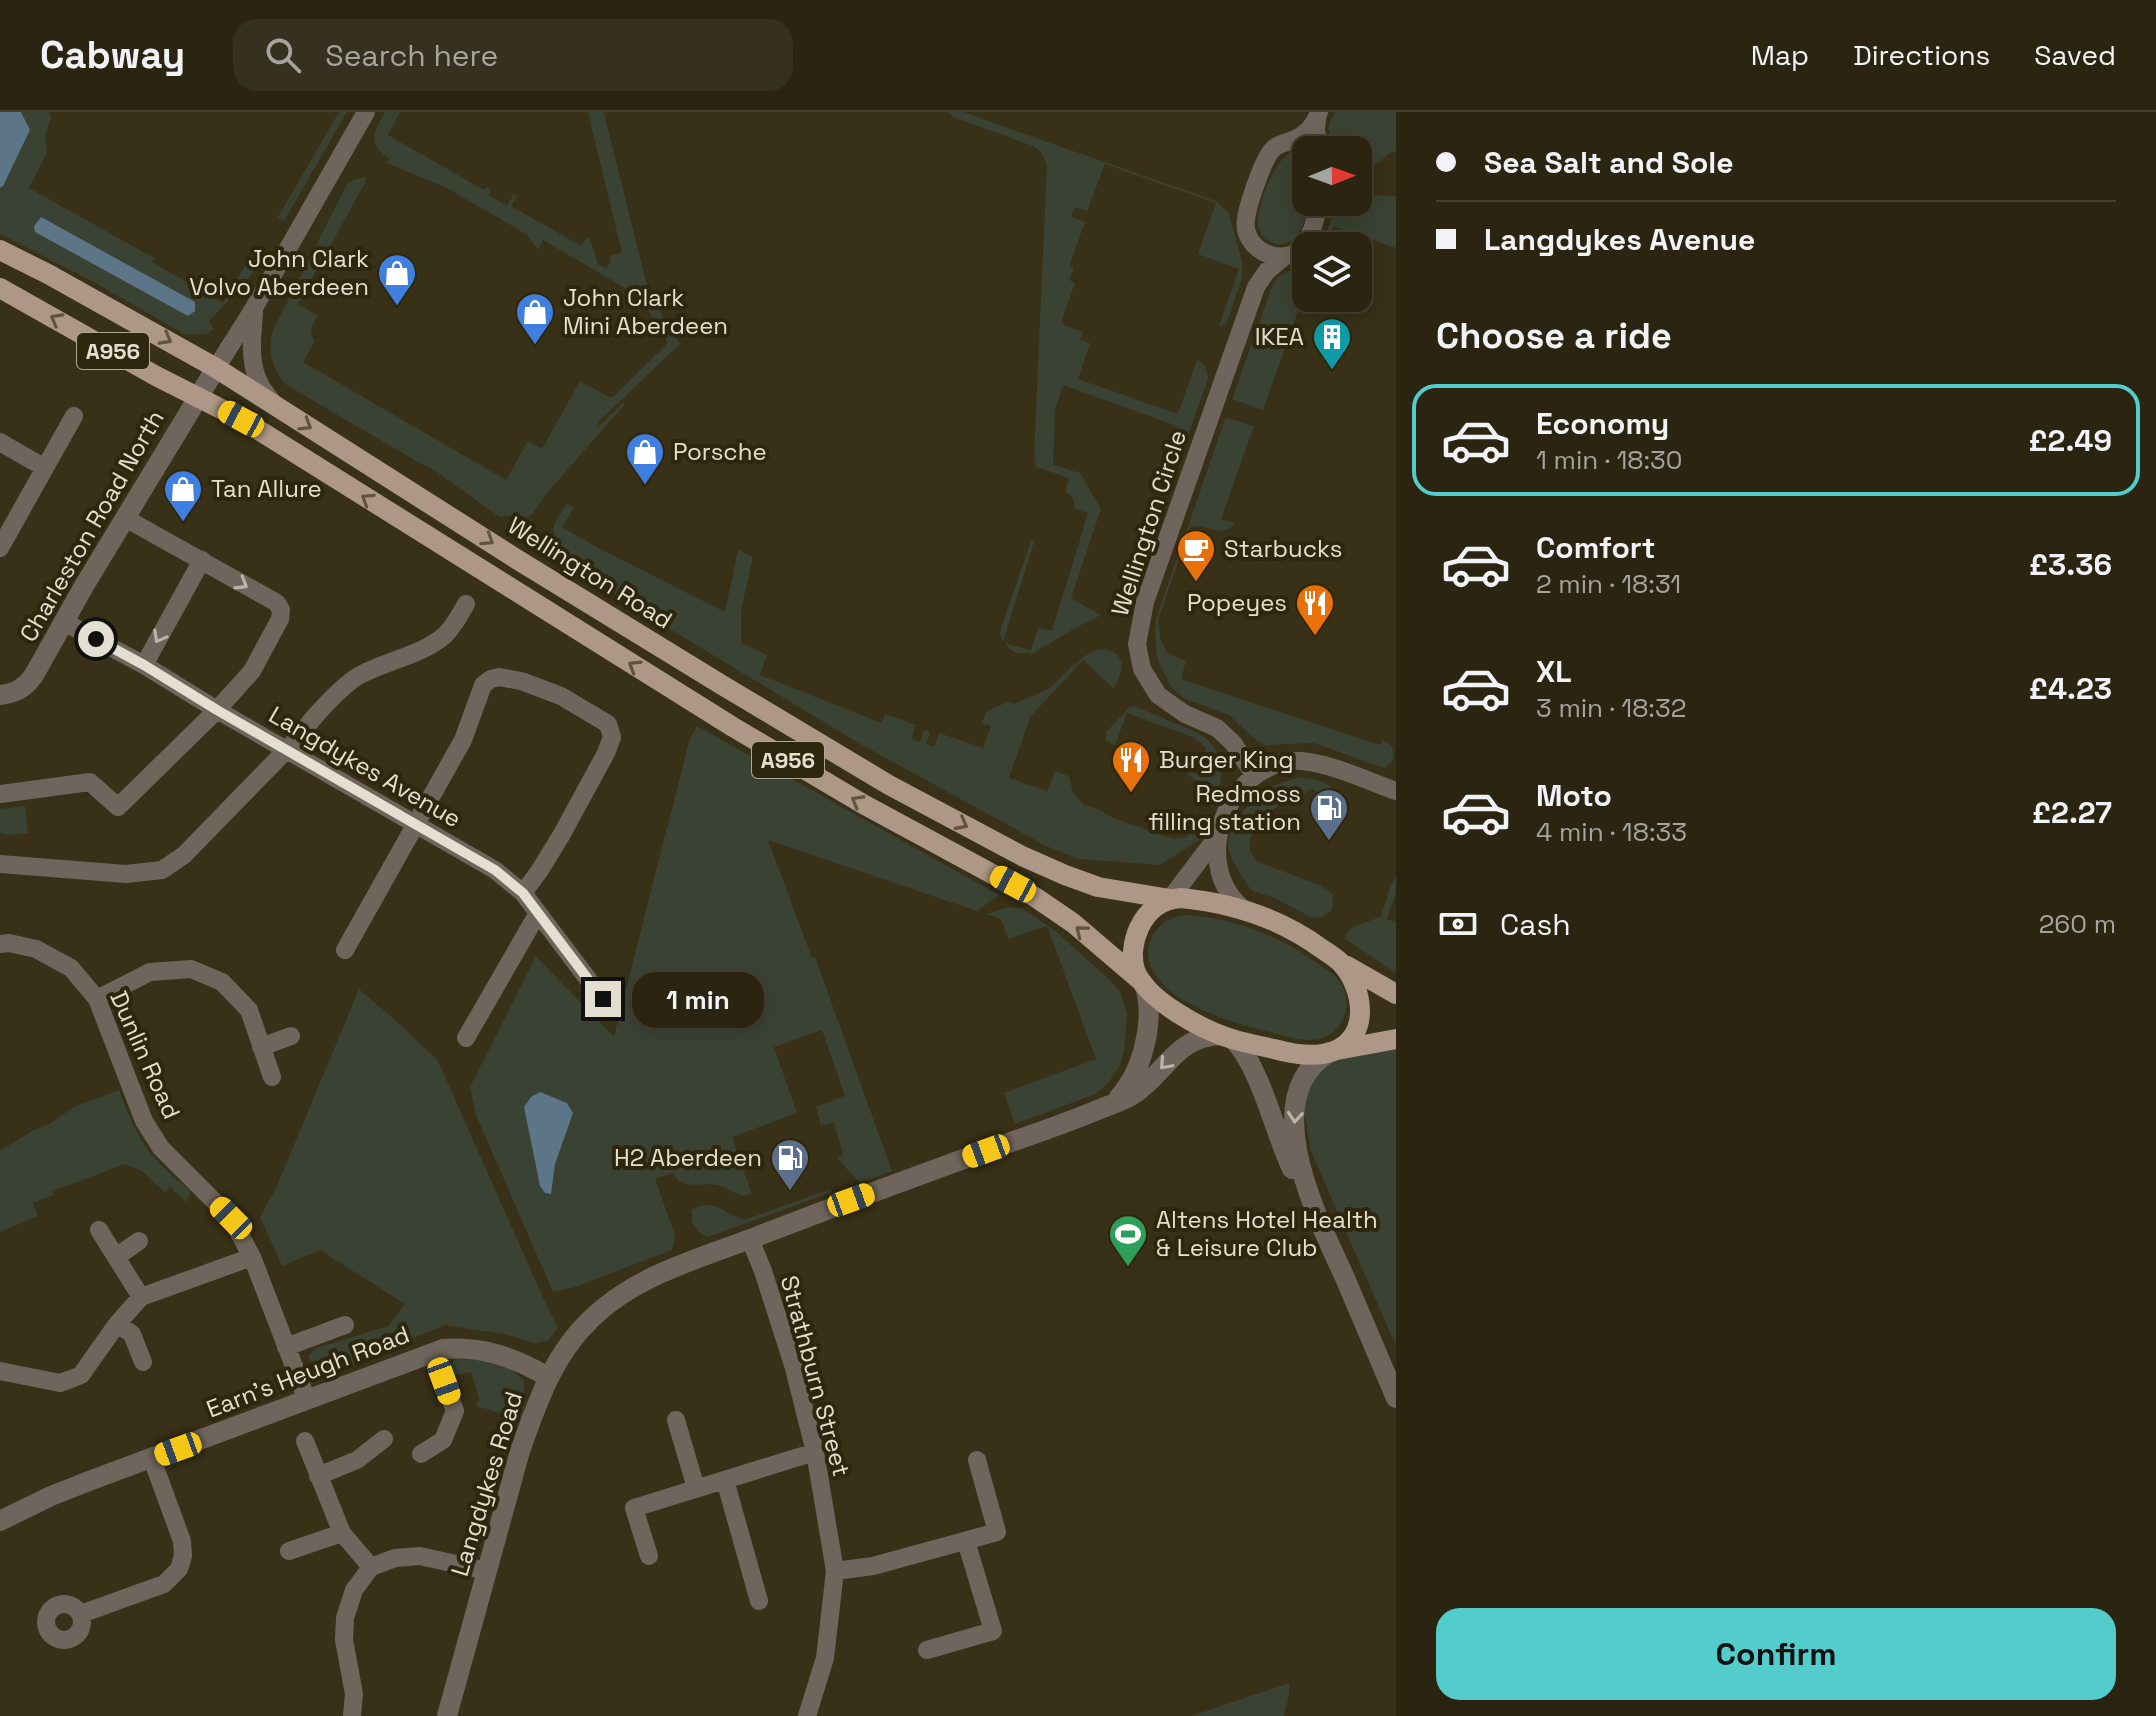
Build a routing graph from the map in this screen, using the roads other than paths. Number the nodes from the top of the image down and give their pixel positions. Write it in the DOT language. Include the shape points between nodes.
graph roads {
  1 [pos="366,112"];
  2 [pos="1318,115"];
  3 [pos="1300,136"];
  4 [pos="1317,136"];
  5 [pos="1292,141"];
  6 [pos="1315,216"];
  7 [pos="1254,245"];
  8 [pos="0,250"];
  9 [pos="1285,256"];
  10 [pos="1256,287"];
  11 [pos="0,288"];
  12 [pos="254,308"];
  13 [pos="216,368"];
  14 [pos="198,397"];
  15 [pos="275,405"];
  16 [pos="74,416"];
  17 [pos="0,442"];
  18 [pos="45,468"];
  19 [pos="125,518"];
  20 [pos="2,541"];
  21 [pos="202,560"];
  22 [pos="466,604"];
  23 [pos="64,622"];
  24 [pos="144,665"];
  25 [pos="0,695"];
  26 [pos="217,710"];
  27 [pos="287,749"];
  28 [pos="1255,776"];
  29 [pos="1396,791"];
  30 [pos="0,794"];
  31 [pos="416,824"];
  32 [pos="1217,837"];
  33 [pos="0,864"];
  34 [pos="523,893"];
  35 [pos="1170,899"];
  36 [pos="1246,911"];
  37 [pos="538,913"];
  38 [pos="0,944"];
  39 [pos="345,950"];
  40 [pos="1340,961"];
  41 [pos="1142,982"];
  42 [pos="1396,994"];
  43 [pos="97,999"];
  44 [pos="603,999"];
  45 [pos="291,1036"];
  46 [pos="1227,1037"];
  47 [pos="466,1038"];
  48 [pos="1396,1039"];
  49 [pos="261,1047"];
  50 [pos="1333,1051"];
  51 [pos="272,1077"];
  52 [pos="1114,1103"];
  53 [pos="1307,1192"];
  54 [pos="99,1230"];
  55 [pos="750,1239"];
  56 [pos="139,1241"];
  57 [pos="116,1257"];
  58 [pos="252,1257"];
  59 [pos="141,1297"];
  60 [pos="117,1324"];
  61 [pos="345,1325"];
  62 [pos="286,1347"];
  63 [pos="433,1352"];
  64 [pos="143,1362"];
  65 [pos="0,1371"];
  66 [pos="548,1377"];
  67 [pos="1396,1398"];
  68 [pos="307,1400"];
  69 [pos="676,1420"];
  70 [pos="384,1439"];
  71 [pos="305,1441"];
  72 [pos="815,1452"];
  73 [pos="421,1454"];
  74 [pos="152,1459"];
  75 [pos="977,1460"];
  76 [pos="318,1476"];
  77 [pos="725,1480"];
  78 [pos="696,1488"];
  79 [pos="0,1521"];
  80 [pos="342,1533"];
  81 [pos="966,1541"];
  82 [pos="289,1551"];
  83 [pos="649,1556"];
  84 [pos="371,1567"];
  85 [pos="487,1571"];
  86 [pos="835,1571"];
  87 [pos="759,1601"];
  88 [pos="81,1614"];
  89 [pos="927,1650"];
  90 [pos="352,1716"];
  91 [pos="447,1716"];
  92 [pos="807,1716"];
  1 -- 12 [label="street"];
  2 -- 3 [label="street, Wellington Circle"];
  2 -- 4 [label="street"];
  5 -- 7 [label="street, Wellington Circle" via="1274,147 1259,176 1246,223"];
  6 -- 9 [label="street, Wellington Circle" via="1305,244"];
  7 -- 9 [label="street" via="1268,255"];
  7 -- 10 [label="street, Wellington Circle"];
  8 -- 13 [label="main road, Wellington Road / A956, one-way"];
  9 -- 10 [label="street, Wellington Circle"];
  10 -- 28 [label="street, Wellington Circle" via="1145,602 1137,644 1142,669 1158,695 1217,728"];
  14 -- 11 [label="main road, A956, one-way"];
  12 -- 13 [label="street"];
  12 -- 15 [label="street" via="255,369"];
  13 -- 14 [label="street, Charleston Road North"];
  13 -- 15 [label="main road, Wellington Road / A956"];
  14 -- 19 [label="street, Charleston Road North"];
  41 -- 14 [label="main road, A956, one-way" via="1035,897 733,727"];
  15 -- 35 [label="main road, Wellington Road / A956, one-way" via="889,785 1075,879"];
  16 -- 18 [label="street"];
  17 -- 18 [label="street"];
  18 -- 20 [label="street"];
  19 -- 21 [label="street"];
  19 -- 23 [label="street, Charleston Road North"];
  21 -- 24 [label="street, one-way"];
  21 -- 26 [label="street, one-way" via="281,610 252,671"];
  22 -- 27 [label="street" via="433,644 357,676"];
  23 -- 24 [label="street, Langdykes Avenue"];
  23 -- 25 [label="street, Charleston Road North" via="26,687"];
  24 -- 26 [label="street, Langdykes Avenue"];
  26 -- 27 [label="street, Langdykes Avenue"];
  26 -- 30 [label="street" via="118,807 90,782"];
  27 -- 31 [label="street, Langdykes Avenue"];
  27 -- 33 [label="street" via="184,855 162,870 126,874"];
  28 -- 29 [label="street" via="1285,762 1305,761"];
  28 -- 32 [label="street" via="1236,796"];
  31 -- 34 [label="street, Langdykes Avenue" via="495,870"];
  31 -- 34 [label="street" via="463,740 483,685 491,679 544,689 599,717 612,737 606,753"];
  31 -- 39 [label="street"];
  32 -- 35 [label="street"];
  32 -- 36 [label="street" via="1222,881"];
  34 -- 37 [label="street, Langdykes Avenue"];
  35 -- 36 [label="main road, A956"];
  35 -- 41 [label="main road" via="1151,911 1137,933 1133,957"];
  36 -- 40 [label="main road, A956" via="1284,925"];
  37 -- 44 [label="street, Langdykes Avenue"];
  37 -- 47 [label="street"];
  38 -- 43 [label="street, Dunlin Road" via="36,949 71,968"];
  40 -- 42 [label="main road, A956"];
  40 -- 50 [label="main road, A956" via="1355,984 1361,1007 1355,1033"];
  41 -- 46 [label="main road, A956" via="1174,1010"];
  41 -- 52 [label="street" via="1148,1007 1140,1062"];
  43 -- 49 [label="street" via="150,972 191,969 222,982 249,1010"];
  43 -- 58 [label="street, Dunlin Road" via="144,1121 161,1148 231,1218"];
  45 -- 49 [label="street"];
  46 -- 50 [label="main road, A956" via="1290,1053"];
  46 -- 52 [label="street, Langdykes Road, one-way" via="1203,1037 1187,1044 1139,1091"];
  46 -- 53 [label="street" via="1249,1061 1290,1165"];
  48 -- 50 [label="main road, A956"];
  49 -- 51 [label="street"];
  50 -- 53 [label="street, one-way" via="1308,1073 1296,1106 1295,1145"];
  52 -- 55 [label="street, Langdykes Road"];
  53 -- 67 [label="street"];
  54 -- 57 [label="street"];
  55 -- 66 [label="street, Langdykes Road" via="683,1263 623,1294 579,1331"];
  55 -- 72 [label="street, Strathburn Street" via="794,1368"];
  56 -- 57 [label="street"];
  57 -- 59 [label="street"];
  58 -- 59 [label="street"];
  58 -- 62 [label="street, Dunlin Road"];
  59 -- 60 [label="street"];
  60 -- 64 [label="street" via="132,1334"];
  60 -- 65 [label="street" via="81,1375 60,1383"];
  61 -- 62 [label="street"];
  62 -- 68 [label="street, Dunlin Road"];
  63 -- 66 [label="street, Earn's Heugh Road" via="491,1351"];
  63 -- 68 [label="street, Earn's Heugh Road"];
  63 -- 73 [label="street" via="455,1411 443,1440"];
  66 -- 85 [label="street, Langdykes Road" via="520,1451"];
  68 -- 74 [label="street, Earn's Heugh Road"];
  69 -- 78 [label="street"];
  70 -- 76 [label="street" via="357,1460"];
  71 -- 76 [label="street"];
  72 -- 77 [label="street"];
  72 -- 86 [label="street, Strathburn Street"];
  74 -- 79 [label="street, Earn's Heugh Road"];
  74 -- 88 [label="street" via="182,1541 179,1569 164,1584"];
  75 -- 81 [label="street" via="997,1532"];
  76 -- 80 [label="street"];
  77 -- 78 [label="street"];
  77 -- 87 [label="street"];
  78 -- 83 [label="street" via="634,1508"];
  80 -- 82 [label="street"];
  80 -- 84 [label="street"];
  81 -- 86 [label="street"];
  81 -- 89 [label="street" via="993,1631"];
  84 -- 85 [label="street" via="420,1556"];
  84 -- 90 [label="street" via="354,1590 345,1618"];
  85 -- 91 [label="street, Langdykes Road"];
  86 -- 92 [label="street, Strathburn Street" via="825,1658"];
}
